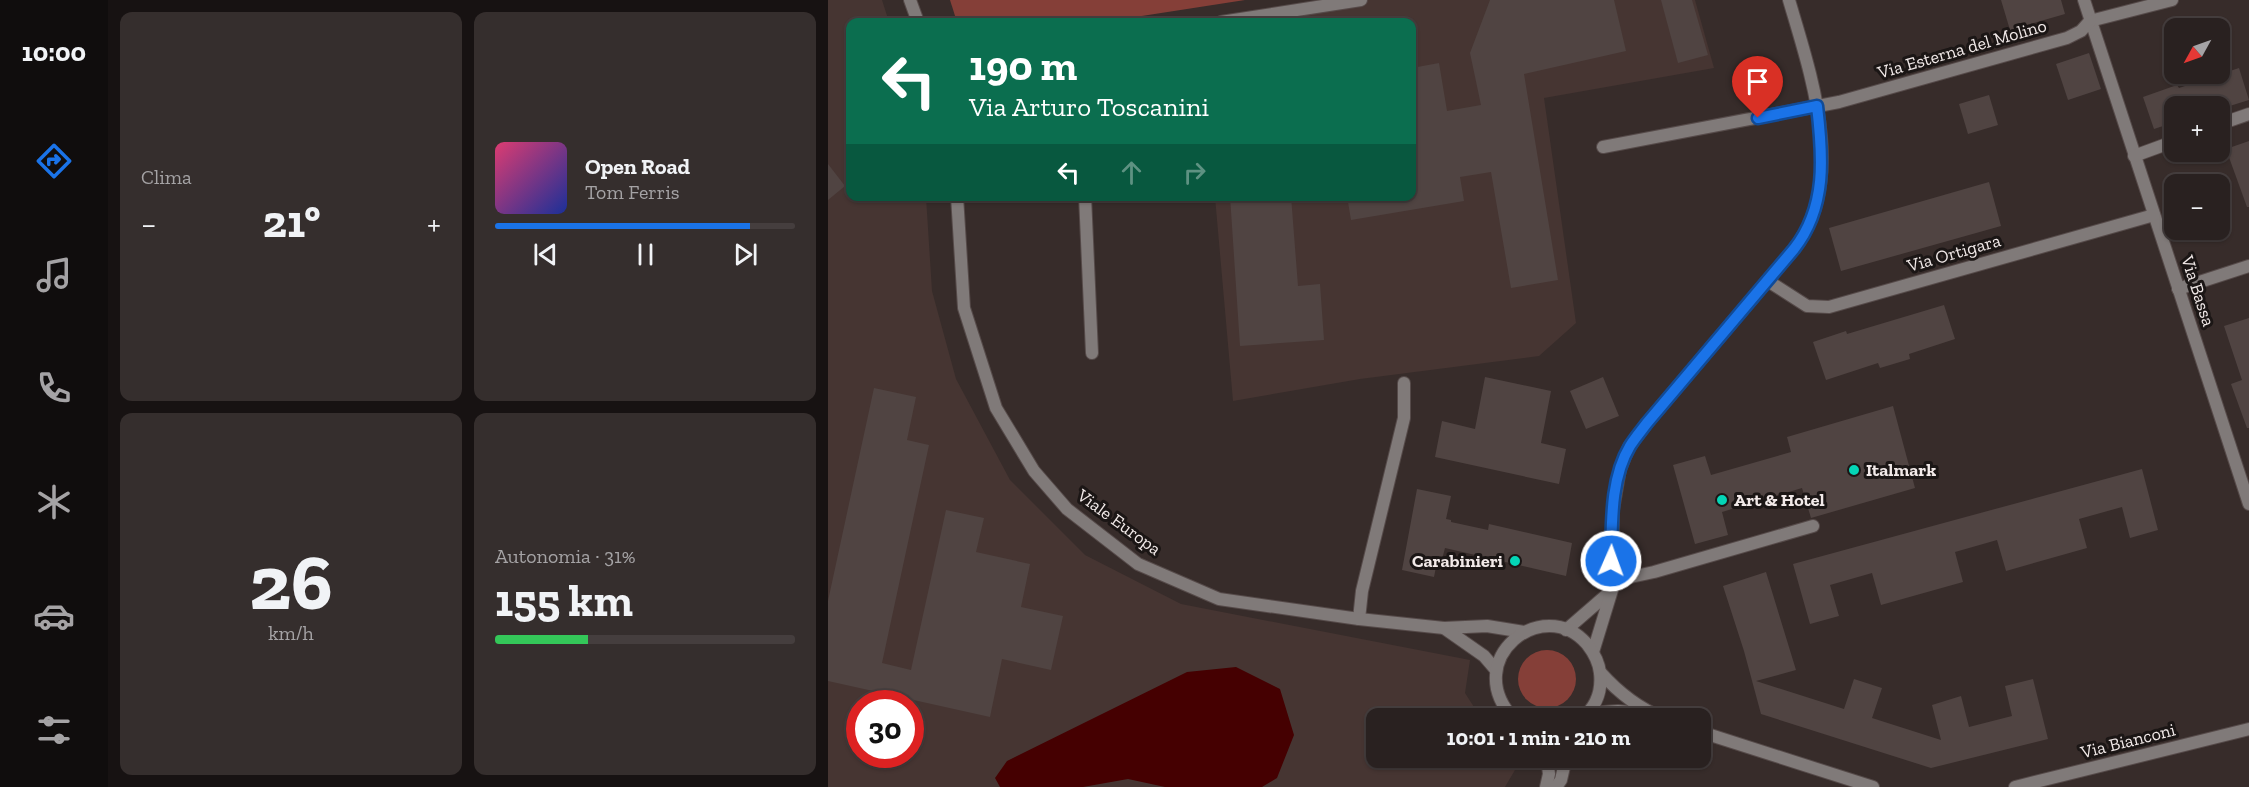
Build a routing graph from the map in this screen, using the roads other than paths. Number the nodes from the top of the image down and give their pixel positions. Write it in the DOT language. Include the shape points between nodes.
graph roads {
  1 [pos="910,0"];
  2 [pos="1361,0"];
  3 [pos="1789,0"];
  4 [pos="2084,0"];
  5 [pos="2172,0"];
  6 [pos="917,18"];
  7 [pos="1246,18"];
  8 [pos="2090,21"];
  9 [pos="1817,106"];
  10 [pos="2249,114"];
  11 [pos="2230,121"];
  12 [pos="2164,145"];
  13 [pos="1603,147"];
  14 [pos="2134,156"];
  15 [pos="957,201"];
  16 [pos="1085,201"];
  17 [pos="2154,215"];
  18 [pos="2249,266"];
  19 [pos="1768,281"];
  20 [pos="2178,289"];
  21 [pos="1092,354"];
  22 [pos="1404,383"];
  23 [pos="2249,504"];
  24 [pos="1814,526"];
  25 [pos="1612,585"];
  26 [pos="1359,619"];
  27 [pos="1443,628"];
  28 [pos="1566,630"];
  29 [pos="1524,632"];
  30 [pos="1593,652"];
  31 [pos="1496,670"];
  32 [pos="1600,672"];
  33 [pos="1504,708"];
  34 [pos="1590,708"];
  35 [pos="1646,708"];
  36 [pos="2249,729"];
  37 [pos="1711,735"];
  38 [pos="1548,768"];
  39 [pos="1564,768"];
  40 [pos="1546,787"];
  41 [pos="1556,787"];
  42 [pos="1873,787"];
  43 [pos="2015,787"];
  1 -- 6 [label="street"];
  2 -- 7 [label="street"];
  3 -- 9 [label="street"];
  4 -- 8 [label="street"];
  5 -- 8 [label="street"];
  8 -- 9 [label="street, Via Esterna del Molino" via="2067,38"];
  8 -- 14 [label="street, Via Bassa"];
  9 -- 13 [label="street, Via Esterna del Molino"];
  9 -- 19 [label="street" via="1821,140 1818,205 1799,244"];
  10 -- 11 [label="street"];
  12 -- 14 [label="street"];
  14 -- 17 [label="street, Via Bassa"];
  15 -- 26 [label="street, Viale Europa" via="964,309 996,408 1034,471 1067,509 1138,564 1219,599"];
  16 -- 21 [label="street"];
  17 -- 19 [label="street, Via Ortigara" via="1829,307 1807,306"];
  17 -- 20 [label="street, Via Bassa"];
  18 -- 20 [label="street"];
  19 -- 25 [label="street" via="1629,447 1620,469 1613,510"];
  20 -- 23 [label="street, Via Bassa"];
  22 -- 26 [label="street" via="1404,418 1362,591"];
  24 -- 25 [label="street"];
  25 -- 28 [label="street"];
  25 -- 30 [label="street"];
  26 -- 27 [label="street, Viale Europa"];
  27 -- 29 [label="street, Viale Europa" via="1487,626"];
  27 -- 31 [label="street, Viale Europa" via="1484,656"];
  28 -- 29 [label="street" via="1552,626"];
  28 -- 30 [label="street" via="1582,639"];
  29 -- 31 [label="street" via="1501,655"];
  30 -- 32 [label="street"];
  31 -- 33 [label="street" via="1498,696"];
  32 -- 34 [label="street" via="1600,687"];
  32 -- 35 [label="street" via="1613,686"];
  36 -- 43 [label="street, Via Bianconi"];
  37 -- 42 [label="street"];
  38 -- 40 [label="street"];
  39 -- 41 [label="street"];
}
